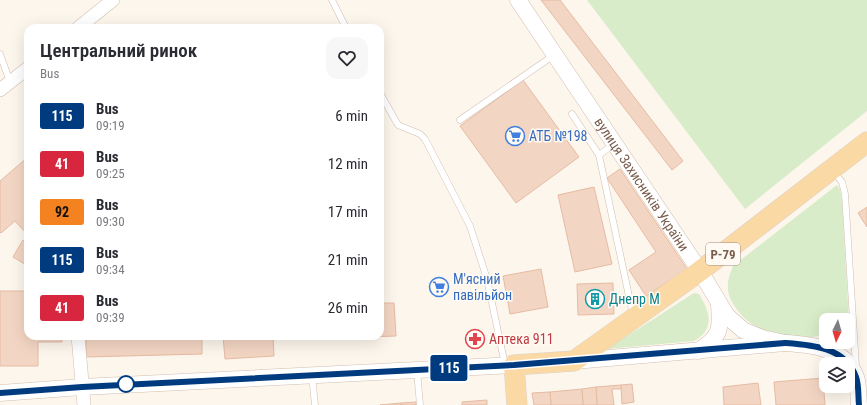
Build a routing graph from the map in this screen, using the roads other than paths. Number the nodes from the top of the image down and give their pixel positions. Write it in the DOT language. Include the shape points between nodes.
graph roads {
  1 [pos="112,0"];
  2 [pos="332,0"];
  3 [pos="518,0"];
  4 [pos="83,24"];
  5 [pos="344,24"];
  6 [pos="0,54"];
  7 [pos="554,54"];
  8 [pos="24,71"];
  9 [pos="5,86"];
  10 [pos="384,100"];
  11 [pos="572,114"];
  12 [pos="460,120"];
  13 [pos="867,142"];
  14 [pos="614,144"];
  15 [pos="599,154"];
  16 [pos="832,170"];
  17 [pos="700,271"];
  18 [pos="719,302"];
  19 [pos="852,313"];
  20 [pos="634,318"];
  21 [pos="78,340"];
  22 [pos="785,343"];
  23 [pos="819,343"];
  24 [pos="810,344"];
  25 [pos="854,349"];
  26 [pos="698,351"];
  27 [pos="574,361"];
  28 [pos="510,365"];
  29 [pos="416,369"];
  30 [pos="312,374"];
  31 [pos="856,379"];
  32 [pos="82,387"];
  33 [pos="0,393"];
  34 [pos="84,405"];
  35 [pos="315,405"];
  36 [pos="420,405"];
  37 [pos="518,405"];
  38 [pos="859,405"];
  1 -- 4 [label="street"];
  2 -- 5 [label="lane"];
  3 -- 7 [label="street, вулиця Захисників України"];
  6 -- 9 [label="lane"];
  7 -- 12 [label="lane" via="539,68"];
  7 -- 14 [label="street, вулиця Захисників України"];
  8 -- 9 [label="street"];
  10 -- 28 [label="lane" via="398,125 425,138 470,226"];
  11 -- 15 [label="lane"];
  13 -- 16 [label="main road, Р-79"];
  14 -- 15 [label="lane"];
  14 -- 17 [label="street, вулиця Захисників України"];
  15 -- 20 [label="lane"];
  16 -- 17 [label="main road, Р-79"];
  16 -- 19 [label="lane" via="842,182 845,194"];
  17 -- 18 [label="street, вулиця Захисників України"];
  17 -- 20 [label="main road, Р-79"];
  18 -- 22 [label="street, вулиця Захисників України" via="727,316 743,330 762,338"];
  18 -- 26 [label="street" via="718,332 711,343"];
  20 -- 27 [label="main road, Р-79"];
  21 -- 32 [label="street"];
  22 -- 24 [label="street"];
  22 -- 26 [label="street"];
  23 -- 24 [label="lane"];
  24 -- 31 [label="street" via="833,351 848,363"];
  25 -- 31 [label="lane"];
  26 -- 27 [label="street"];
  27 -- 28 [label="main road"];
  28 -- 29 [label="street"];
  28 -- 37 [label="main road"];
  29 -- 30 [label="street"];
  29 -- 36 [label="lane"];
  30 -- 32 [label="street"];
  30 -- 35 [label="lane"];
  31 -- 38 [label="street"];
  32 -- 33 [label="street"];
  32 -- 34 [label="street"];
}
